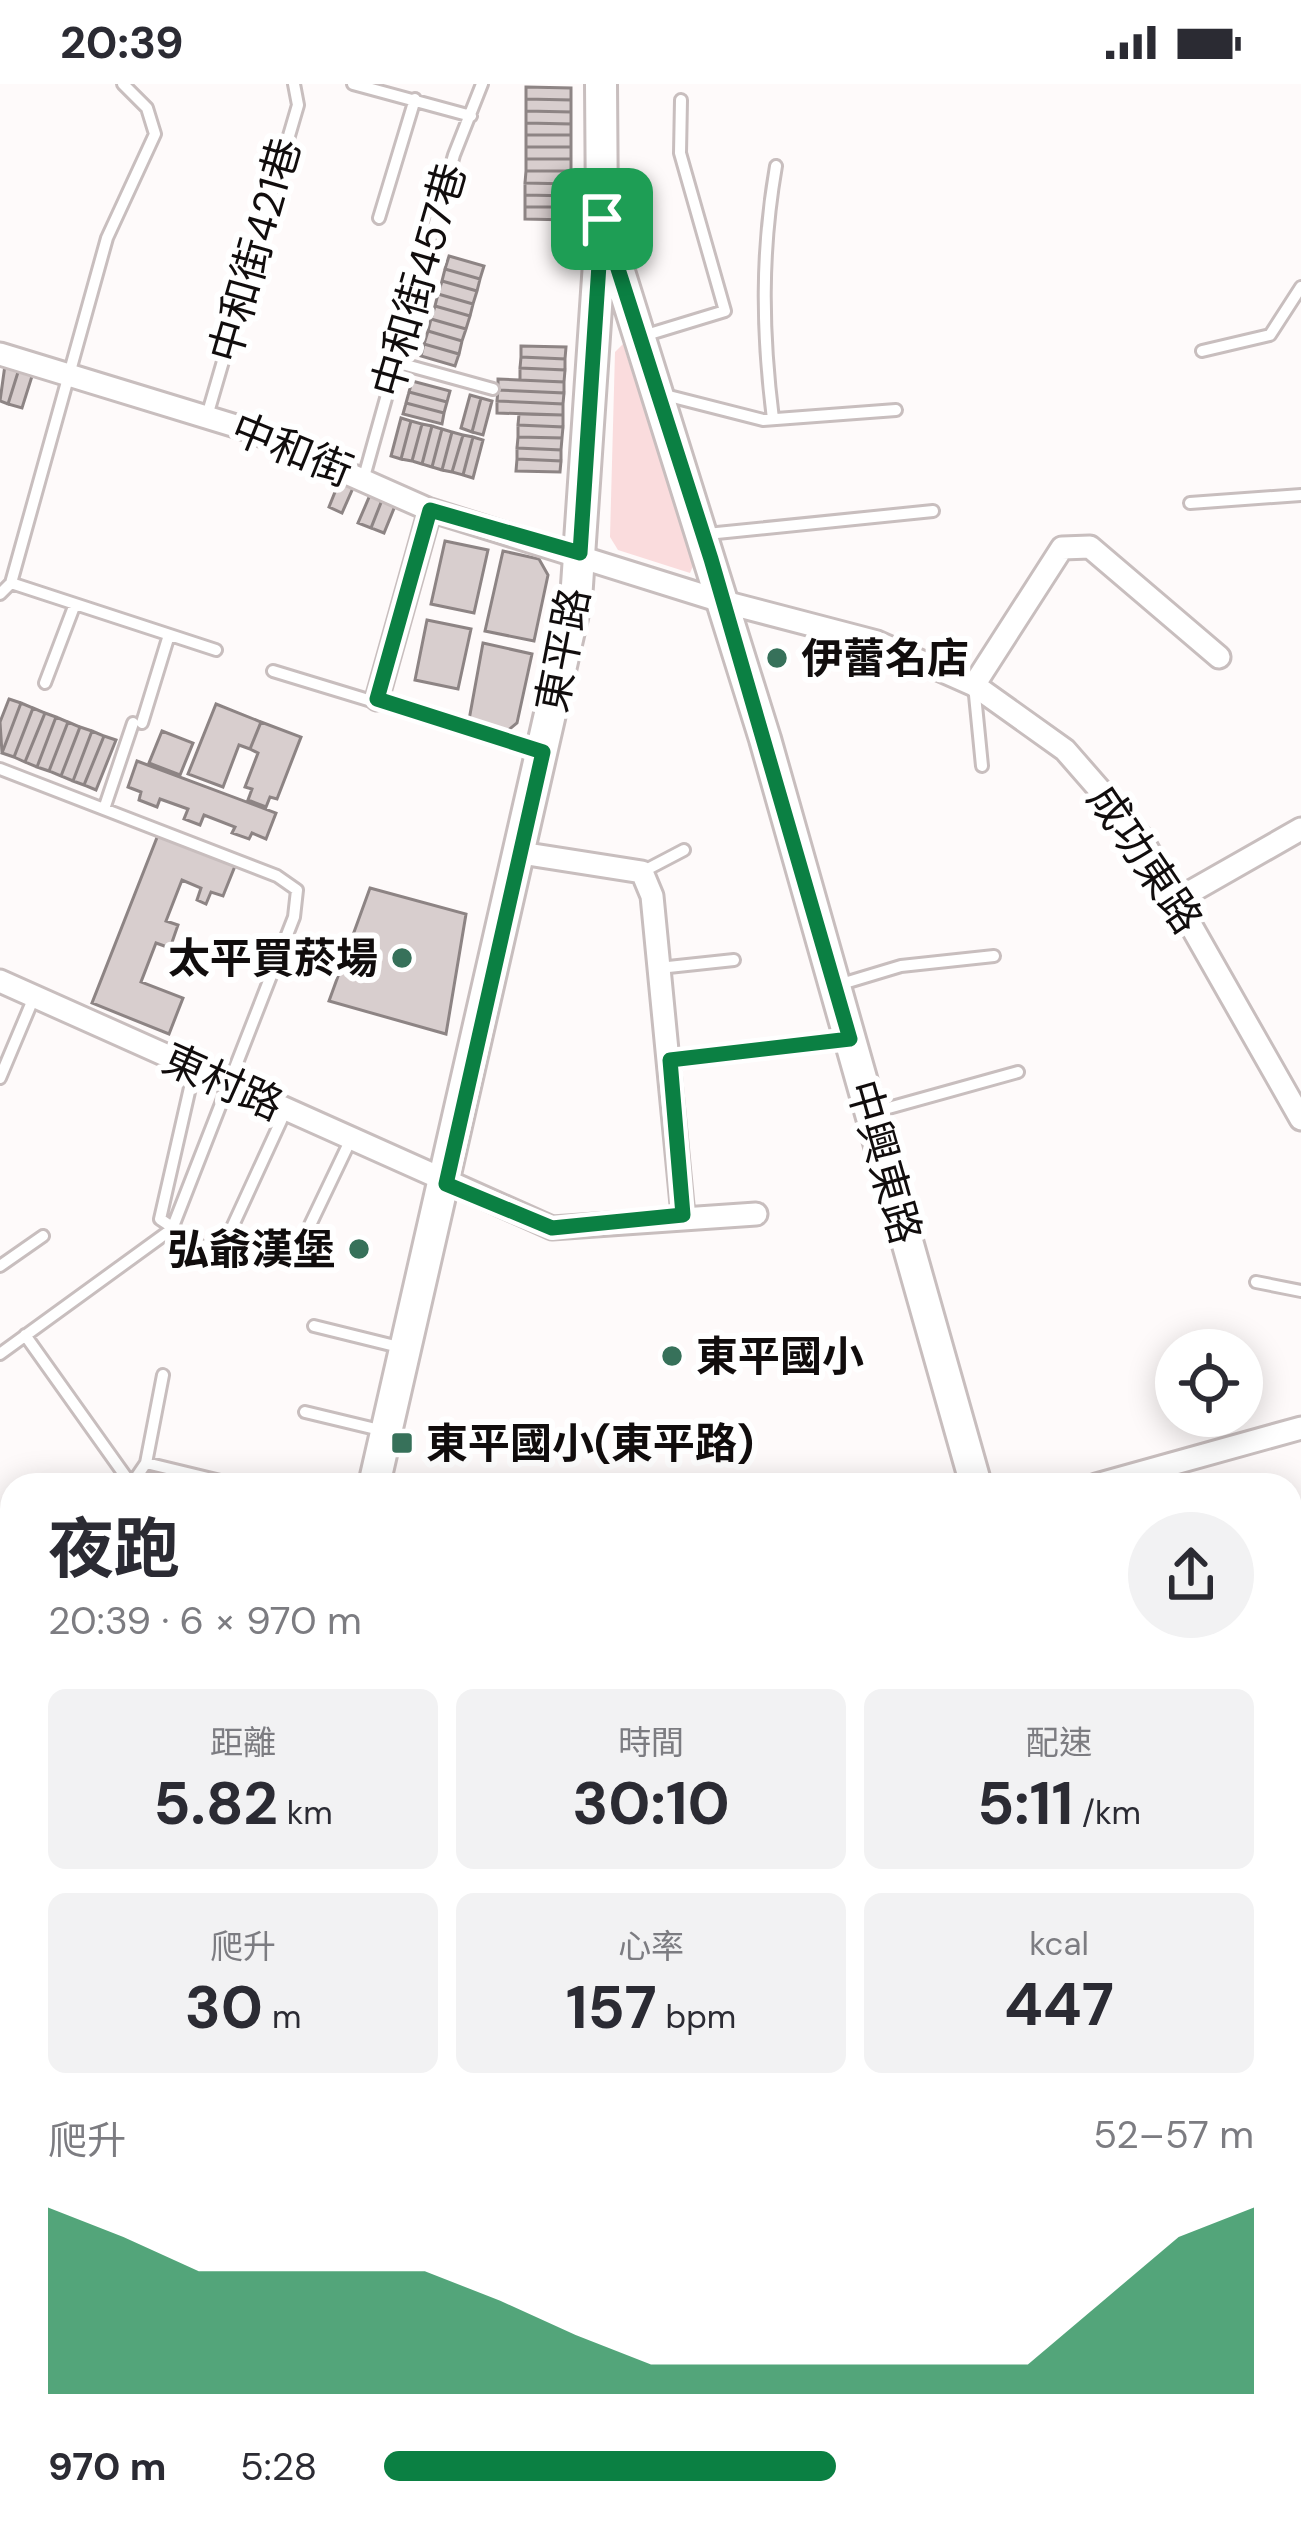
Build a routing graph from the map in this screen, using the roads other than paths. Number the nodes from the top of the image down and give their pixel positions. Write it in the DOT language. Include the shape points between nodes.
graph roads {
  1 [pos="123,84"];
  2 [pos="294,84"];
  3 [pos="353,84"];
  4 [pos="482,84"];
  5 [pos="601,84"];
  6 [pos="387,88"];
  7 [pos="415,99"];
  8 [pos="681,100"];
  9 [pos="471,116"];
  10 [pos="776,166"];
  11 [pos="379,218"];
  12 [pos="602,219"];
  13 [pos="1301,287"];
  14 [pos="643,336"];
  15 [pos="1202,351"];
  16 [pos="0,354"];
  17 [pos="395,362"];
  18 [pos="67,373"];
  19 [pos="493,389"];
  20 [pos="662,394"];
  21 [pos="896,410"];
  22 [pos="207,416"];
  23 [pos="773,418"];
  24 [pos="364,478"];
  25 [pos="1301,495"];
  26 [pos="1190,503"];
  27 [pos="430,510"];
  28 [pos="933,512"];
  29 [pos="704,535"];
  30 [pos="580,553"];
  31 [pos="11,583"];
  32 [pos="0,594"];
  33 [pos="724,602"];
  34 [pos="75,604"];
  35 [pos="169,635"];
  36 [pos="216,650"];
  37 [pos="1219,657"];
  38 [pos="273,671"];
  39 [pos="45,683"];
  40 [pos="974,685"];
  41 [pos="377,699"];
  42 [pos="543,752"];
  43 [pos="982,766"];
  44 [pos="0,769"];
  45 [pos="104,809"];
  46 [pos="1301,829"];
  47 [pos="684,850"];
  48 [pos="521,853"];
  49 [pos="642,872"];
  50 [pos="1178,898"];
  51 [pos="994,956"];
  52 [pos="734,960"];
  53 [pos="659,968"];
  54 [pos="0,981"];
  55 [pos="835,986"];
  56 [pos="34,997"];
  57 [pos="850,1039"];
  58 [pos="670,1060"];
  59 [pos="1301,1066"];
  60 [pos="194,1070"];
  61 [pos="1018,1072"];
  62 [pos="1280,1077"];
  63 [pos="0,1078"];
  64 [pos="230,1085"];
  65 [pos="286,1110"];
  66 [pos="871,1113"];
  67 [pos="1301,1119"];
  68 [pos="351,1138"];
  69 [pos="446,1184"];
  70 [pos="756,1214"];
  71 [pos="683,1215"];
  72 [pos="310,1225"];
  73 [pos="172,1229"];
  74 [pos="43,1235"];
  75 [pos="0,1266"];
  76 [pos="1256,1282"];
  77 [pos="1301,1291"];
  78 [pos="314,1326"];
  79 [pos="25,1335"];
  80 [pos="408,1349"];
  81 [pos="0,1354"];
  82 [pos="163,1375"];
  83 [pos="305,1412"];
  84 [pos="1301,1428"];
  85 [pos="388,1432"];
  86 [pos="146,1463"];
  87 [pos="123,1473"];
  88 [pos="139,1473"];
  89 [pos="187,1473"];
  90 [pos="377,1473"];
  91 [pos="973,1473"];
  92 [pos="1172,1473"];
  1 -- 18 [label="lane" via="147,108 155,134 107,238"];
  2 -- 22 [label="lane, 中和街421巷" via="298,105"];
  3 -- 6 [label="lane"];
  4 -- 9 [label="lane, 中和街457巷"];
  5 -- 12 [label="main road, 東平路"];
  6 -- 7 [label="lane"];
  7 -- 9 [label="lane"];
  7 -- 11 [label="lane"];
  8 -- 14 [label="lane" via="680,153 724,311"];
  9 -- 17 [label="lane, 中和街457巷"];
  10 -- 23 [label="lane" via="763,264"];
  12 -- 14 [label="main road, 中興東路"];
  12 -- 30 [label="main road, 東平路"];
  13 -- 15 [label="lane" via="1270,335"];
  14 -- 20 [label="main road, 中興東路"];
  16 -- 18 [label="street, 中和街"];
  17 -- 19 [label="lane"];
  17 -- 24 [label="lane, 中和街457巷"];
  18 -- 22 [label="street, 中和街"];
  18 -- 31 [label="lane"];
  20 -- 23 [label="lane" via="740,418"];
  20 -- 29 [label="main road, 中興東路"];
  21 -- 23 [label="lane"];
  22 -- 24 [label="street, 中和街"];
  24 -- 27 [label="street, 中和街"];
  25 -- 26 [label="lane"];
  27 -- 30 [label="street, 中和街"];
  27 -- 41 [label="street"];
  28 -- 29 [label="lane"];
  29 -- 33 [label="main road, 中興東路"];
  30 -- 33 [label="street, 成功東路"];
  30 -- 42 [label="main road, 東平路"];
  31 -- 32 [label="lane"];
  31 -- 34 [label="lane"];
  33 -- 40 [label="street, 成功東路" via="877,642"];
  33 -- 55 [label="main road, 中興東路"];
  34 -- 35 [label="lane"];
  34 -- 39 [label="lane"];
  35 -- 36 [label="lane"];
  35 -- 45 [label="lane"];
  37 -- 40 [label="street" via="1090,547 1062,548"];
  38 -- 41 [label="lane"];
  40 -- 43 [label="lane"];
  40 -- 50 [label="street, 成功東路" via="1078,763 1140,836"];
  41 -- 42 [label="lane"];
  42 -- 48 [label="main road, 東平路"];
  44 -- 45 [label="lane"];
  45 -- 64 [label="lane" via="297,890"];
  46 -- 50 [label="street"];
  47 -- 49 [label="lane"];
  48 -- 49 [label="street"];
  48 -- 69 [label="main road, 東平路"];
  49 -- 53 [label="street"];
  50 -- 62 [label="street, 成功東路"];
  51 -- 55 [label="lane" via="901,966"];
  52 -- 53 [label="lane"];
  53 -- 58 [label="street"];
  54 -- 56 [label="street, 東村路"];
  55 -- 57 [label="main road, 中興東路"];
  56 -- 60 [label="street, 東村路"];
  56 -- 63 [label="lane"];
  57 -- 58 [label="lane"];
  57 -- 66 [label="main road, 中興東路"];
  58 -- 71 [label="street"];
  59 -- 62 [label="street"];
  60 -- 64 [label="street, 東村路"];
  60 -- 73 [label="lane" via="160,1220"];
  61 -- 66 [label="lane"];
  62 -- 67 [label="street, 成功東路"];
  64 -- 65 [label="street, 東村路"];
  64 -- 73 [label="lane"];
  65 -- 68 [label="street, 東村路"];
  65 -- 73 [label="lane" via="218,1258"];
  66 -- 91 [label="main road, 中興東路"];
  68 -- 69 [label="street, 東村路"];
  68 -- 72 [label="lane"];
  69 -- 71 [label="street, 東村路" via="552,1228"];
  69 -- 80 [label="main road, 東平路"];
  70 -- 71 [label="street, 東村路"];
  73 -- 79 [label="lane"];
  74 -- 75 [label="lane"];
  76 -- 77 [label="lane"];
  78 -- 80 [label="lane"];
  79 -- 81 [label="lane"];
  79 -- 87 [label="lane"];
  80 -- 85 [label="main road, 東平路"];
  82 -- 86 [label="lane"];
  83 -- 85 [label="lane"];
  84 -- 92 [label="street"];
  85 -- 90 [label="main road, 東平路"];
  86 -- 88 [label="lane"];
  86 -- 89 [label="lane"];
}
